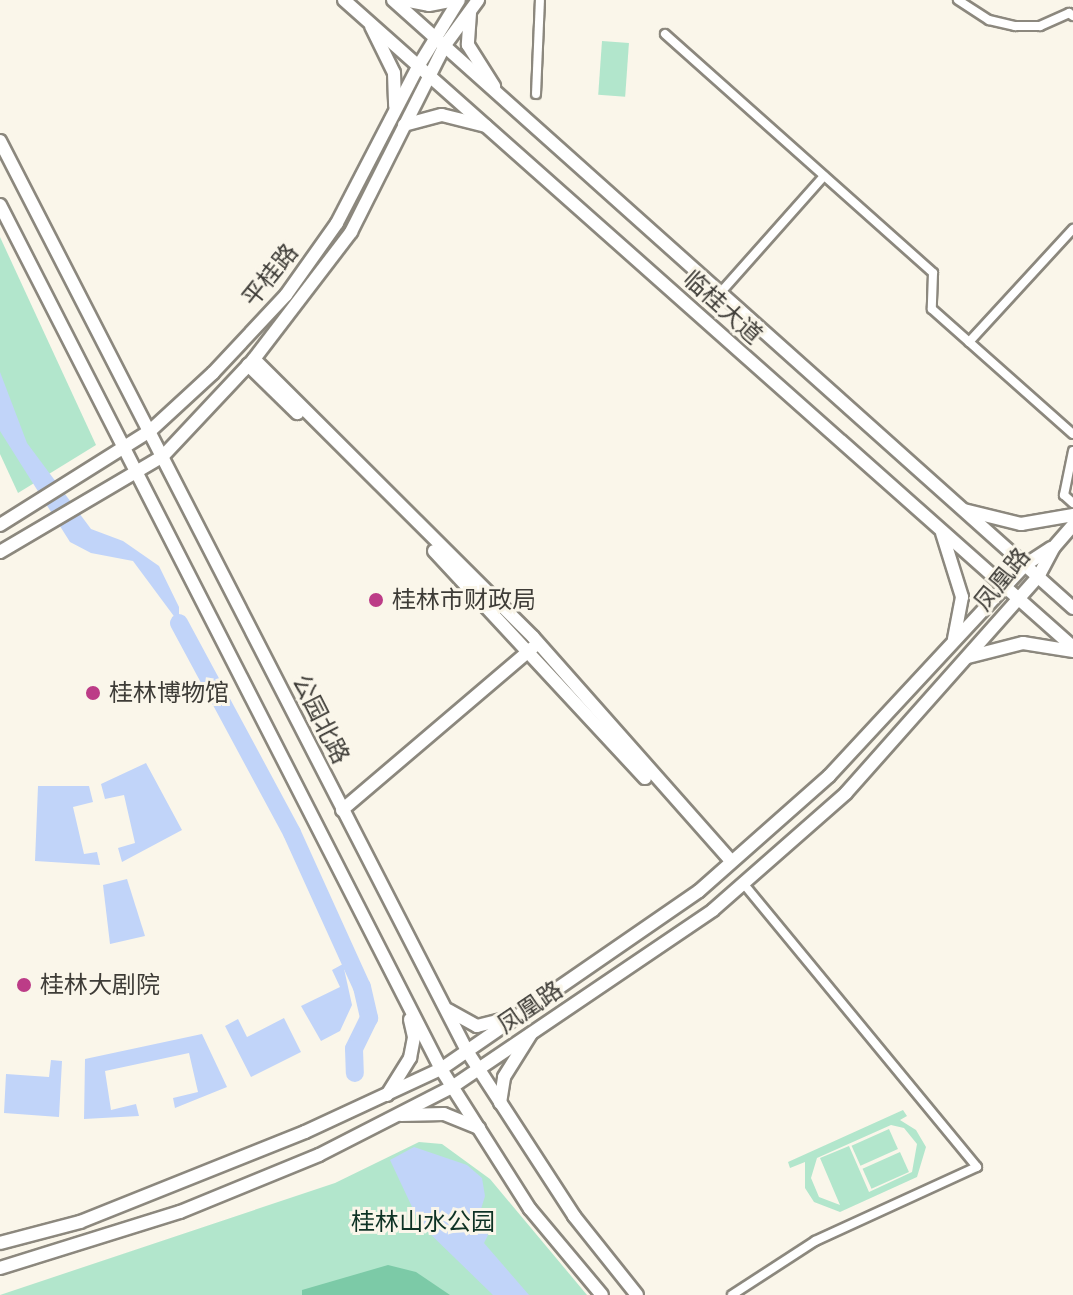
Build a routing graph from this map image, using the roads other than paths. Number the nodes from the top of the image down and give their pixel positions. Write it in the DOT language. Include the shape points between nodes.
graph roads {
  1 [pos="344,0"];
  2 [pos="393,0"];
  3 [pos="404,0"];
  4 [pos="457,0"];
  5 [pos="540,0"];
  6 [pos="958,0"];
  7 [pos="474,5"];
  8 [pos="1073,16"];
  9 [pos="367,20"];
  10 [pos="665,34"];
  11 [pos="440,42"];
  12 [pos="424,70"];
  13 [pos="536,94"];
  14 [pos="501,95"];
  15 [pos="395,111"];
  16 [pos="404,125"];
  17 [pos="487,127"];
  18 [pos="0,141"];
  19 [pos="824,176"];
  20 [pos="0,205"];
  21 [pos="1073,229"];
  22 [pos="721,292"];
  23 [pos="969,342"];
  24 [pos="251,362"];
  25 [pos="150,431"];
  26 [pos="1073,434"];
  27 [pos="125,448"];
  28 [pos="1073,451"];
  29 [pos="163,456"];
  30 [pos="139,474"];
  31 [pos="1073,503"];
  32 [pos="964,510"];
  33 [pos="1073,515"];
  34 [pos="0,525"];
  35 [pos="1073,525"];
  36 [pos="941,530"];
  37 [pos="1054,547"];
  38 [pos="0,552"];
  39 [pos="1025,565"];
  40 [pos="1038,577"];
  41 [pos="1005,587"];
  42 [pos="1018,598"];
  43 [pos="1073,608"];
  44 [pos="952,643"];
  45 [pos="531,644"];
  46 [pos="1073,649"];
  47 [pos="965,658"];
  48 [pos="341,807"];
  49 [pos="728,864"];
  50 [pos="744,884"];
  51 [pos="405,996"];
  52 [pos="445,1008"];
  53 [pos="519,1015"];
  54 [pos="531,1033"];
  55 [pos="467,1051"];
  56 [pos="441,1069"];
  57 [pos="479,1069"];
  58 [pos="452,1087"];
  59 [pos="387,1095"];
  60 [pos="500,1103"];
  61 [pos="397,1115"];
  62 [pos="479,1128"];
  63 [pos="0,1243"];
  64 [pos="0,1268"];
  65 [pos="602,1295"];
  66 [pos="637,1295"];
  67 [pos="732,1295"];
  1 -- 9 [label="main road, 临桂大道"];
  2 -- 11 [label="main road, 临桂大道"];
  3 -- 4 [label="main road" via="429,5"];
  4 -- 11 [label="main road, 平桂路"];
  5 -- 13 [label="street"];
  6 -- 8 [label="street" via="989,20 1015,26 1040,26 1069,13"];
  7 -- 11 [label="main road, 平桂路"];
  7 -- 14 [label="main road" via="468,45"];
  9 -- 12 [label="main road, 临桂大道"];
  9 -- 15 [label="main road" via="394,73"];
  10 -- 19 [label="street"];
  11 -- 12 [label="main road, 平桂路"];
  11 -- 14 [label="main road, 临桂大道"];
  12 -- 15 [label="main road, 平桂路"];
  12 -- 16 [label="main road, 平桂路"];
  12 -- 17 [label="main road, 临桂大道"];
  14 -- 22 [label="main road, 临桂大道"];
  15 -- 25 [label="main road, 平桂路" via="337,223 286,295"];
  16 -- 17 [label="main road" via="442,115"];
  16 -- 24 [label="main road, 平桂路" via="351,232"];
  17 -- 36 [label="main road, 临桂大道"];
  18 -- 25 [label="main road, 公园北路"];
  19 -- 22 [label="street"];
  19 -- 23 [label="street" via="933,273 932,309"];
  20 -- 27 [label="main road"];
  21 -- 23 [label="street"];
  22 -- 32 [label="main road, 临桂大道"];
  23 -- 26 [label="street"];
  24 -- 29 [label="main road, 平桂路"];
  24 -- 45 [label="main road"];
  25 -- 27 [label="main road, 平桂路"];
  25 -- 29 [label="main road, 公园北路"];
  27 -- 30 [label="main road"];
  27 -- 34 [label="main road, 平桂路"];
  28 -- 31 [label="street" via="1064,495"];
  29 -- 30 [label="main road, 平桂路"];
  29 -- 48 [label="main road, 公园北路"];
  30 -- 38 [label="main road, 平桂路"];
  30 -- 51 [label="main road"];
  32 -- 33 [label="main road" via="1021,524"];
  32 -- 39 [label="main road, 临桂大道"];
  35 -- 37 [label="main road"];
  36 -- 41 [label="main road, 临桂大道"];
  36 -- 44 [label="main road" via="962,597"];
  37 -- 39 [label="main road, 凤凰路"];
  37 -- 40 [label="main road, 凤凰路"];
  39 -- 40 [label="main road, 临桂大道"];
  39 -- 41 [label="main road, 凤凰路"];
  40 -- 42 [label="main road, 凤凰路"];
  40 -- 43 [label="main road, 临桂大道"];
  41 -- 42 [label="main road, 临桂大道"];
  41 -- 44 [label="main road, 凤凰路"];
  42 -- 46 [label="main road, 临桂大道"];
  42 -- 47 [label="main road, 凤凰路"];
  44 -- 49 [label="main road, 凤凰路" via="829,776"];
  45 -- 48 [label="main road"];
  45 -- 49 [label="main road"];
  46 -- 47 [label="main road" via="1023,643"];
  47 -- 50 [label="main road, 凤凰路" via="846,793"];
  48 -- 52 [label="main road, 公园北路"];
  49 -- 53 [label="main road, 凤凰路" via="699,891"];
  50 -- 54 [label="main road, 凤凰路"];
  50 -- 67 [label="street" via="977,1167 815,1241"];
  51 -- 56 [label="main road"];
  51 -- 59 [label="main road" via="414,1037 410,1058"];
  52 -- 53 [label="main road" via="477,1026"];
  52 -- 55 [label="main road, 公园北路"];
  53 -- 55 [label="main road, 凤凰路"];
  54 -- 57 [label="main road, 凤凰路"];
  54 -- 60 [label="main road" via="504,1077"];
  55 -- 56 [label="main road, 凤凰路"];
  55 -- 57 [label="main road, 公园北路"];
  56 -- 58 [label="main road"];
  56 -- 59 [label="main road, 凤凰路"];
  57 -- 58 [label="main road, 凤凰路"];
  57 -- 60 [label="main road, 公园北路"];
  58 -- 61 [label="main road, 凤凰路"];
  58 -- 62 [label="main road"];
  59 -- 63 [label="main road, 凤凰路" via="80,1222"];
  60 -- 66 [label="main road, 公园北路" via="574,1216"];
  61 -- 62 [label="main road" via="444,1114"];
  61 -- 64 [label="main road, 凤凰路" via="319,1155 180,1212"];
  62 -- 65 [label="main road" via="530,1209"];
}
